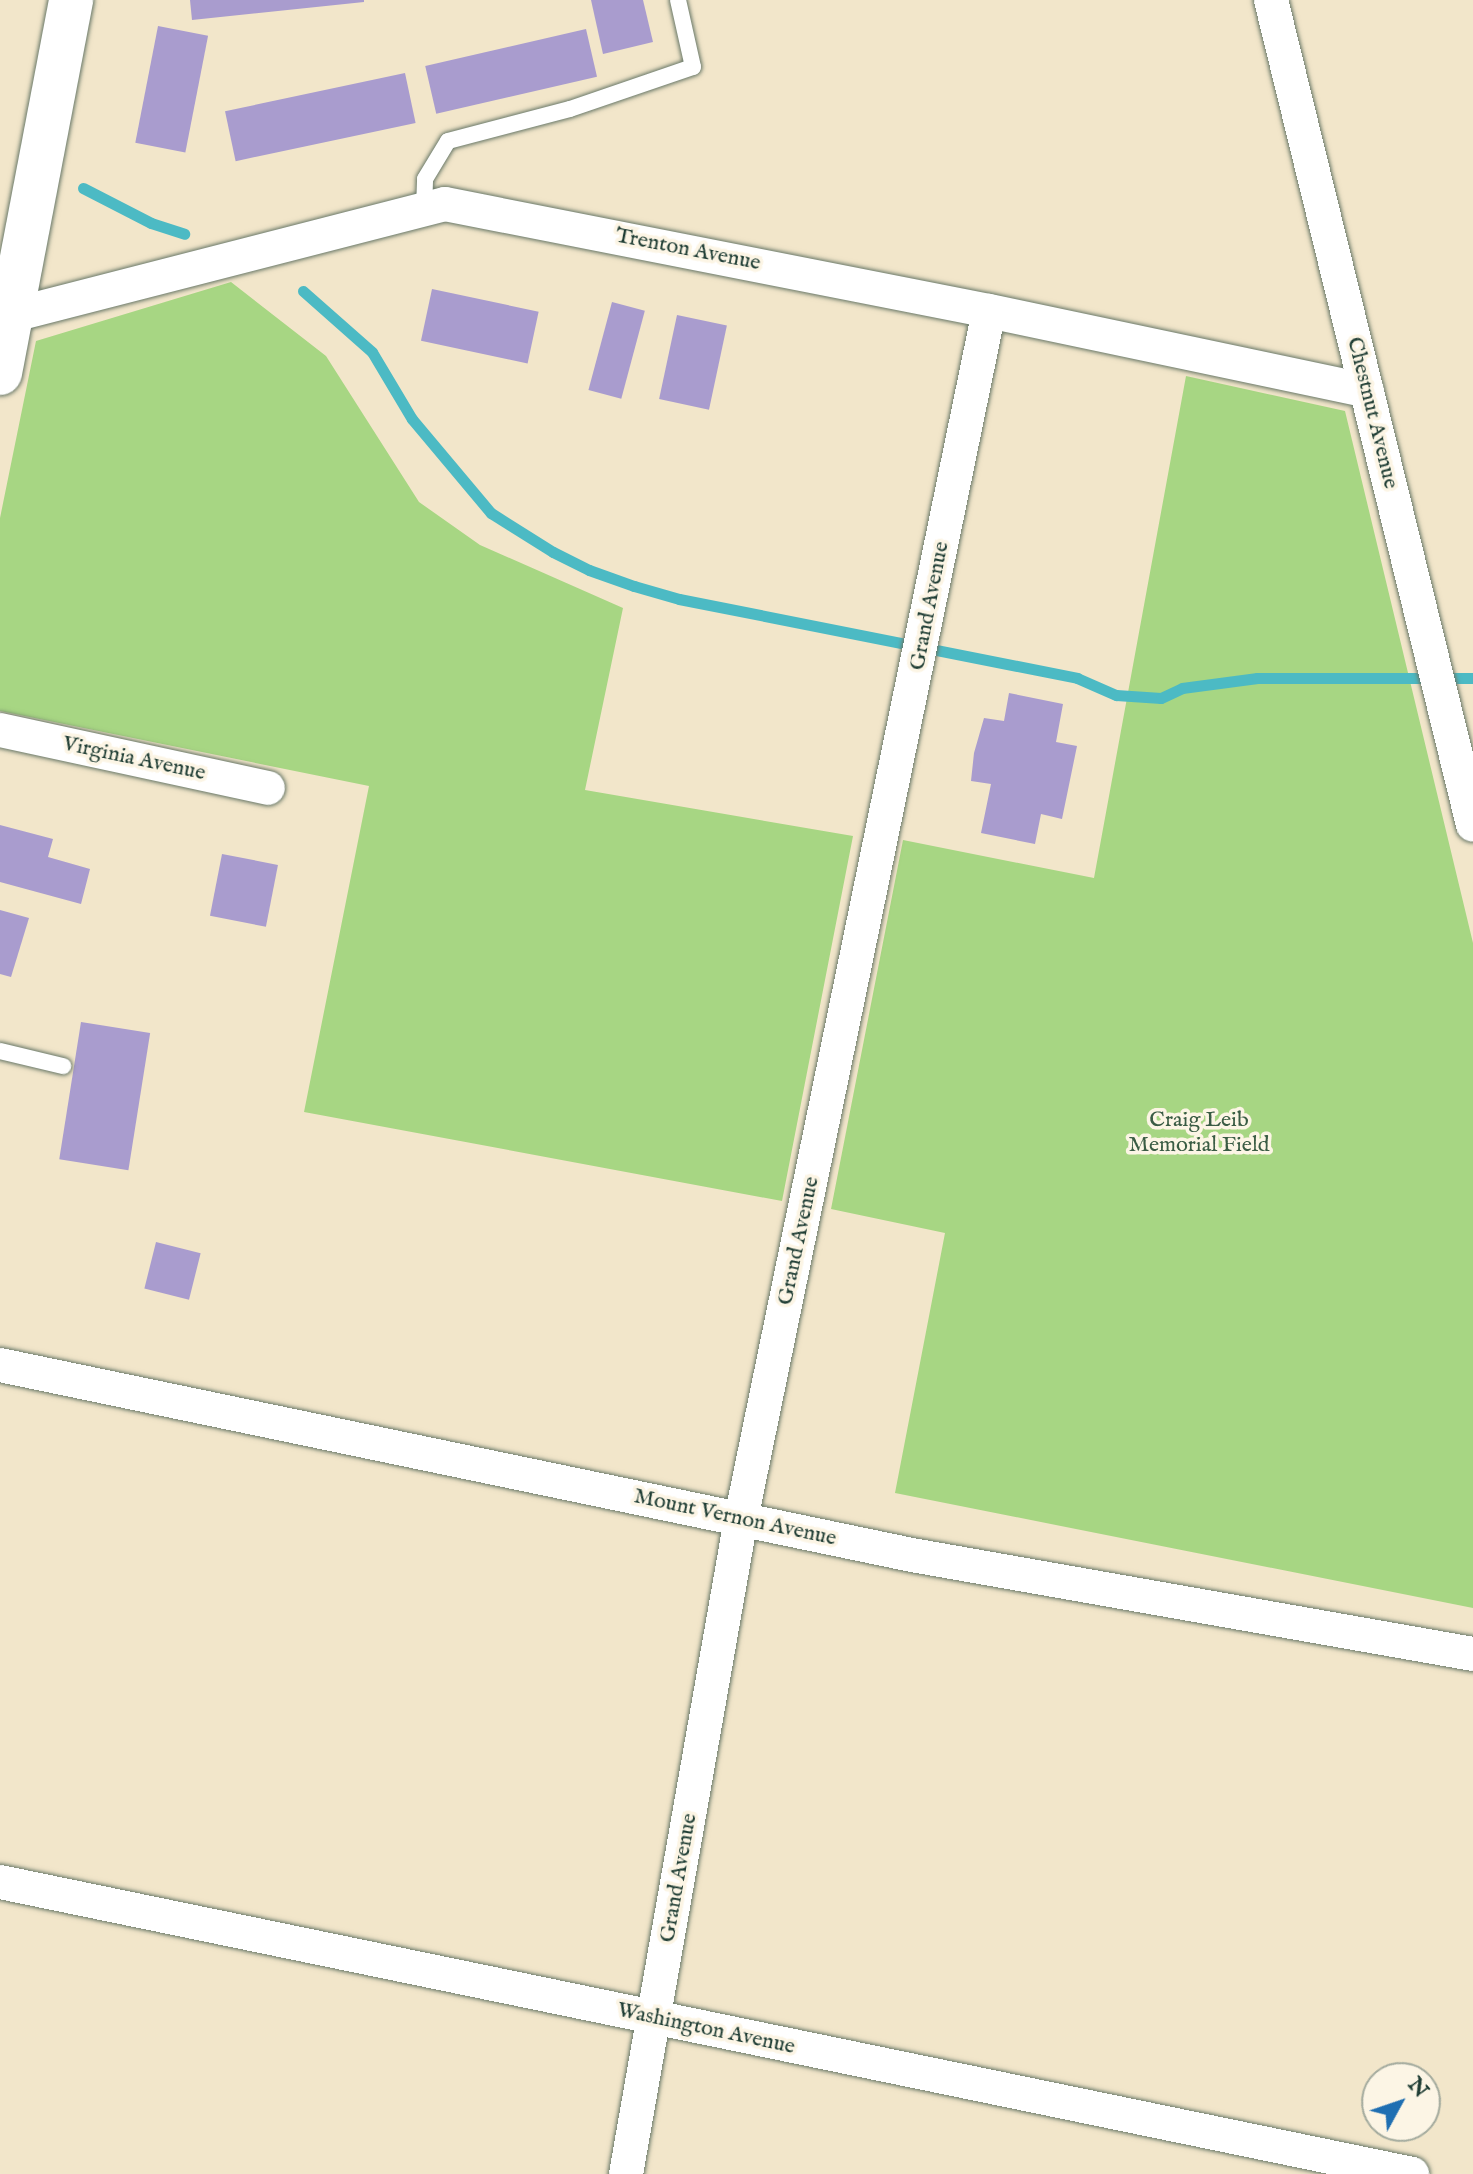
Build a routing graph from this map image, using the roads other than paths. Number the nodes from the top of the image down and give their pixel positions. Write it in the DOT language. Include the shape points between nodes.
graph roads {
  1 [pos="71,0"];
  2 [pos="678,0"];
  3 [pos="1271,0"];
  4 [pos="424,210"];
  5 [pos="989,311"];
  6 [pos="13,315"];
  7 [pos="0,373"];
  8 [pos="1367,391"];
  9 [pos="0,730"];
  10 [pos="268,788"];
  11 [pos="1473,825"];
  12 [pos="0,1051"];
  13 [pos="63,1066"];
  14 [pos="0,1365"];
  15 [pos="741,1519"];
  16 [pos="1473,1654"];
  17 [pos="0,1882"];
  18 [pos="655,2019"];
  19 [pos="626,2174"];
  20 [pos="1412,2174"];
  1 -- 6 [label="street"];
  2 -- 4 [label="lane" via="693,67 570,109 448,141 425,179"];
  3 -- 8 [label="street, Chestnut Avenue"];
  4 -- 5 [label="street, Trenton Avenue" via="445,204 531,219"];
  4 -- 6 [label="street, Trenton Avenue"];
  5 -- 8 [label="street, Trenton Avenue"];
  5 -- 15 [label="street, Grand Avenue"];
  6 -- 7 [label="street"];
  8 -- 11 [label="street, Chestnut Avenue"];
  9 -- 10 [label="street, Virginia Avenue"];
  12 -- 13 [label="lane"];
  14 -- 15 [label="street, Mount Vernon Avenue"];
  15 -- 16 [label="street, Mount Vernon Avenue" via="912,1555"];
  15 -- 18 [label="street, Grand Avenue"];
  17 -- 18 [label="street, Washington Avenue"];
  18 -- 19 [label="street, Grand Avenue"];
  18 -- 20 [label="street, Washington Avenue"];
}
